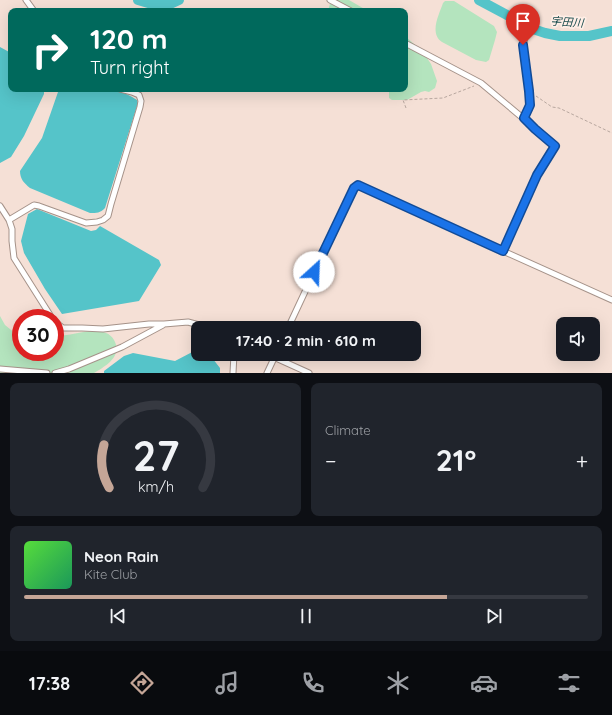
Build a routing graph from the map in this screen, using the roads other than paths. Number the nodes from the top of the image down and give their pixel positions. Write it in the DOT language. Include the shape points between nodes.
graph roads {
  1 [pos="330,0"];
  2 [pos="345,8"];
  3 [pos="525,35"];
  4 [pos="408,45"];
  5 [pos="132,92"];
  6 [pos="524,118"];
  7 [pos="0,206"];
  8 [pos="9,220"];
  9 [pos="503,251"];
  10 [pos="612,300"];
  11 [pos="46,309"];
  12 [pos="291,321"];
  13 [pos="191,323"];
  14 [pos="164,324"];
  15 [pos="64,328"];
  16 [pos="234,361"];
  17 [pos="273,361"];
  18 [pos="285,361"];
  19 [pos="0,369"];
  20 [pos="47,373"];
  21 [pos="54,373"];
  22 [pos="233,373"];
  23 [pos="267,373"];
  24 [pos="309,373"];
  1 -- 2 [label="street"];
  3 -- 6 [label="street" via="523,45 530,105"];
  4 -- 6 [label="street" via="482,83"];
  5 -- 8 [label="street" via="139,95 140,107 108,216 97,222 86,223 34,205"];
  6 -- 9 [label="street" via="555,146 537,175"];
  7 -- 8 [label="street"];
  8 -- 11 [label="street" via="14,258"];
  9 -- 10 [label="street"];
  9 -- 12 [label="street" via="358,185 354,188"];
  13 -- 14 [label="street"];
  14 -- 15 [label="street" via="103,329"];
  14 -- 21 [label="street" via="122,347"];
  16 -- 22 [label="street"];
  17 -- 23 [label="street"];
  18 -- 24 [label="street"];
  19 -- 20 [label="street"];
}
